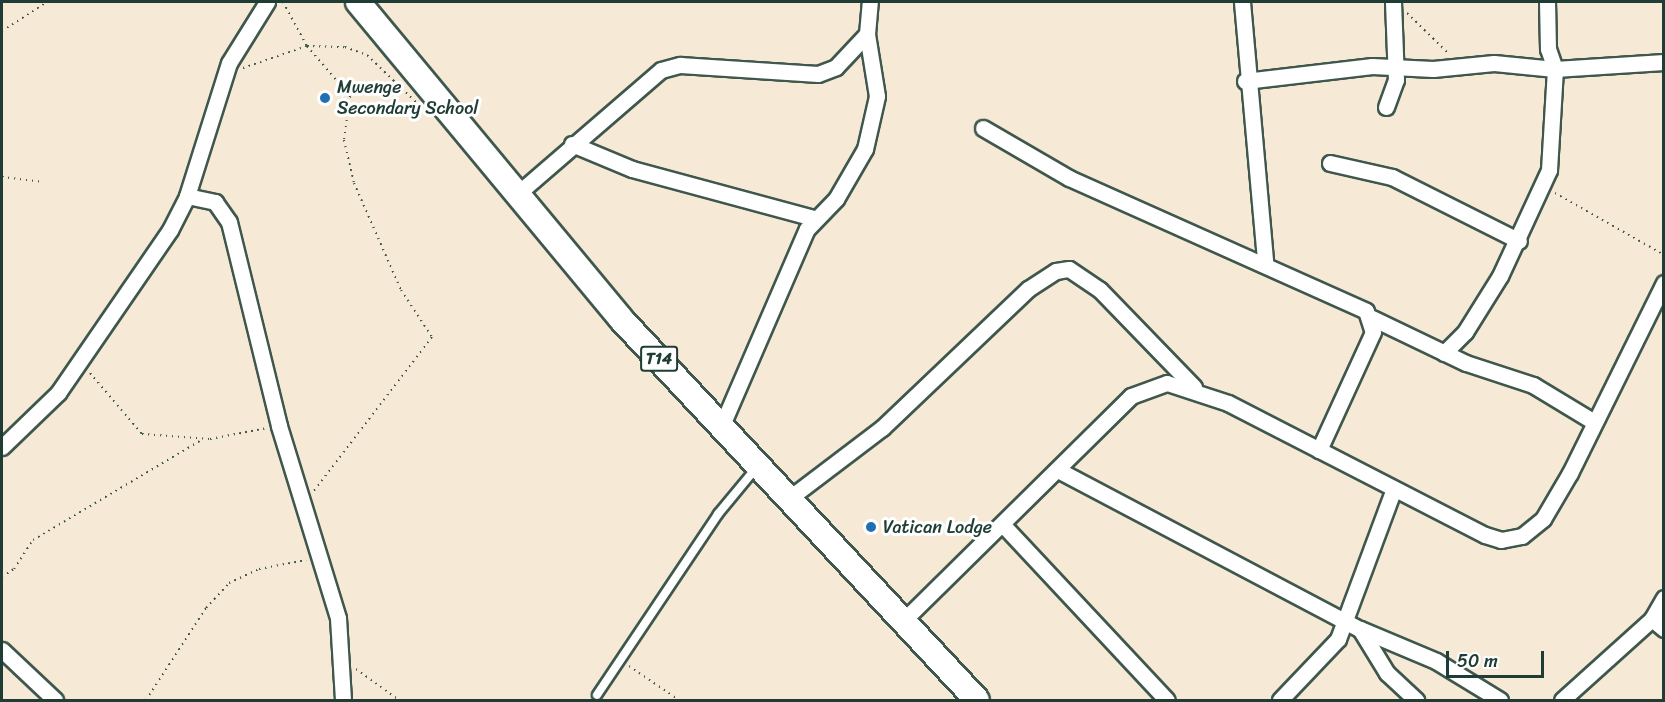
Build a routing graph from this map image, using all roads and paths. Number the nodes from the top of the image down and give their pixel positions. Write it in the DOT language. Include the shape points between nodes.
graph roads {
  1 [pos="46,2"];
  2 [pos="267,2"];
  3 [pos="283,2"];
  4 [pos="358,2"];
  5 [pos="870,2"];
  6 [pos="1242,2"];
  7 [pos="1547,2"];
  8 [pos="1398,5"];
  9 [pos="2,31"];
  10 [pos="867,34"];
  11 [pos="307,46"];
  12 [pos="1454,56"];
  13 [pos="1664,62"];
  14 [pos="1395,66"];
  15 [pos="1555,69"];
  16 [pos="1245,81"];
  17 [pos="221,83"];
  18 [pos="1386,107"];
  19 [pos="429,113"];
  20 [pos="982,128"];
  21 [pos="572,144"];
  22 [pos="1330,163"];
  23 [pos="2,177"];
  24 [pos="44,182"];
  25 [pos="1544,188"];
  26 [pos="187,196"];
  27 [pos="515,196"];
  28 [pos="814,218"];
  29 [pos="1519,241"];
  30 [pos="1664,255"];
  31 [pos="1265,262"];
  32 [pos="1664,283"];
  33 [pos="1372,318"];
  34 [pos="1444,353"];
  35 [pos="83,360"];
  36 [pos="1194,387"];
  37 [pos="1594,422"];
  38 [pos="722,425"];
  39 [pos="279,426"];
  40 [pos="203,439"];
  41 [pos="2,447"];
  42 [pos="1318,450"];
  43 [pos="760,463"];
  44 [pos="1058,471"];
  45 [pos="1393,491"];
  46 [pos="791,497"];
  47 [pos="305,500"];
  48 [pos="1004,526"];
  49 [pos="318,558"];
  50 [pos="2,577"];
  51 [pos="1664,598"];
  52 [pos="1345,621"];
  53 [pos="902,622"];
  54 [pos="1658,624"];
  55 [pos="1360,629"];
  56 [pos="2,650"];
  57 [pos="344,661"];
  58 [pos="622,661"];
  59 [pos="597,695"];
  60 [pos="55,700"];
  61 [pos="146,700"];
  62 [pos="343,700"];
  63 [pos="399,700"];
  64 [pos="679,700"];
  65 [pos="977,700"];
  66 [pos="1167,700"];
  67 [pos="1280,700"];
  68 [pos="1416,700"];
  69 [pos="1500,700"];
  70 [pos="1562,700"];
  1 -- 9 [label="path"];
  2 -- 17 [label="street"];
  3 -- 11 [label="path"];
  4 -- 27 [label="highway, T14"];
  5 -- 10 [label="street"];
  6 -- 16 [label="street"];
  7 -- 15 [label="street" via="1548,49"];
  8 -- 12 [label="path"];
  8 -- 14 [label="street"];
  10 -- 21 [label="street" via="837,67 818,74 680,65 662,70"];
  10 -- 28 [label="street" via="877,96 868,141 846,185"];
  11 -- 17 [label="path" via="266,58"];
  11 -- 19 [label="path" via="345,47 368,56"];
  11 -- 47 [label="path" via="351,96 344,140 354,183 401,290 432,338"];
  13 -- 15 [label="street"];
  14 -- 15 [label="street" via="1433,69 1494,63"];
  14 -- 16 [label="street"];
  14 -- 18 [label="street"];
  15 -- 25 [label="street" via="1554,129"];
  16 -- 31 [label="street"];
  17 -- 26 [label="street"];
  20 -- 31 [label="street" via="1069,178"];
  21 -- 27 [label="street"];
  21 -- 28 [label="street" via="632,169"];
  22 -- 29 [label="street" via="1392,177"];
  23 -- 24 [label="path"];
  25 -- 29 [label="street"];
  25 -- 30 [label="path"];
  26 -- 35 [label="street"];
  26 -- 39 [label="street" via="215,202 229,222"];
  27 -- 38 [label="highway, T14"];
  28 -- 38 [label="street"];
  29 -- 34 [label="street" via="1465,332"];
  31 -- 33 [label="street"];
  32 -- 37 [label="street"];
  33 -- 34 [label="street"];
  33 -- 42 [label="street" via="1373,332"];
  34 -- 37 [label="street" via="1533,385"];
  35 -- 40 [label="path" via="137,432"];
  35 -- 41 [label="street" via="44,410"];
  36 -- 42 [label="street"];
  36 -- 44 [label="street" via="1167,383 1131,396"];
  36 -- 46 [label="street" via="1100,290 1069,269 1056,271 1028,289 882,428"];
  37 -- 45 [label="street" via="1552,504 1522,536 1501,540 1485,536"];
  38 -- 43 [label="highway, T14"];
  39 -- 40 [label="path"];
  39 -- 47 [label="street"];
  40 -- 50 [label="path" via="33,540 14,569"];
  42 -- 45 [label="street"];
  43 -- 46 [label="highway, T14"];
  43 -- 58 [label="lane" via="718,514"];
  44 -- 48 [label="street"];
  44 -- 52 [label="street"];
  45 -- 52 [label="street"];
  46 -- 53 [label="highway, T14"];
  47 -- 49 [label="street"];
  48 -- 53 [label="street"];
  48 -- 66 [label="street"];
  49 -- 57 [label="street" via="338,618"];
  49 -- 61 [label="path" via="273,565 230,583 206,608"];
  51 -- 54 [label="street"];
  52 -- 55 [label="street"];
  52 -- 67 [label="street" via="1332,646"];
  53 -- 65 [label="highway, T14"];
  54 -- 70 [label="street"];
  55 -- 68 [label="street" via="1387,673"];
  55 -- 69 [label="street" via="1436,661"];
  56 -- 60 [label="street"];
  57 -- 62 [label="street"];
  57 -- 63 [label="path"];
  58 -- 59 [label="lane"];
  58 -- 64 [label="path"];
}
